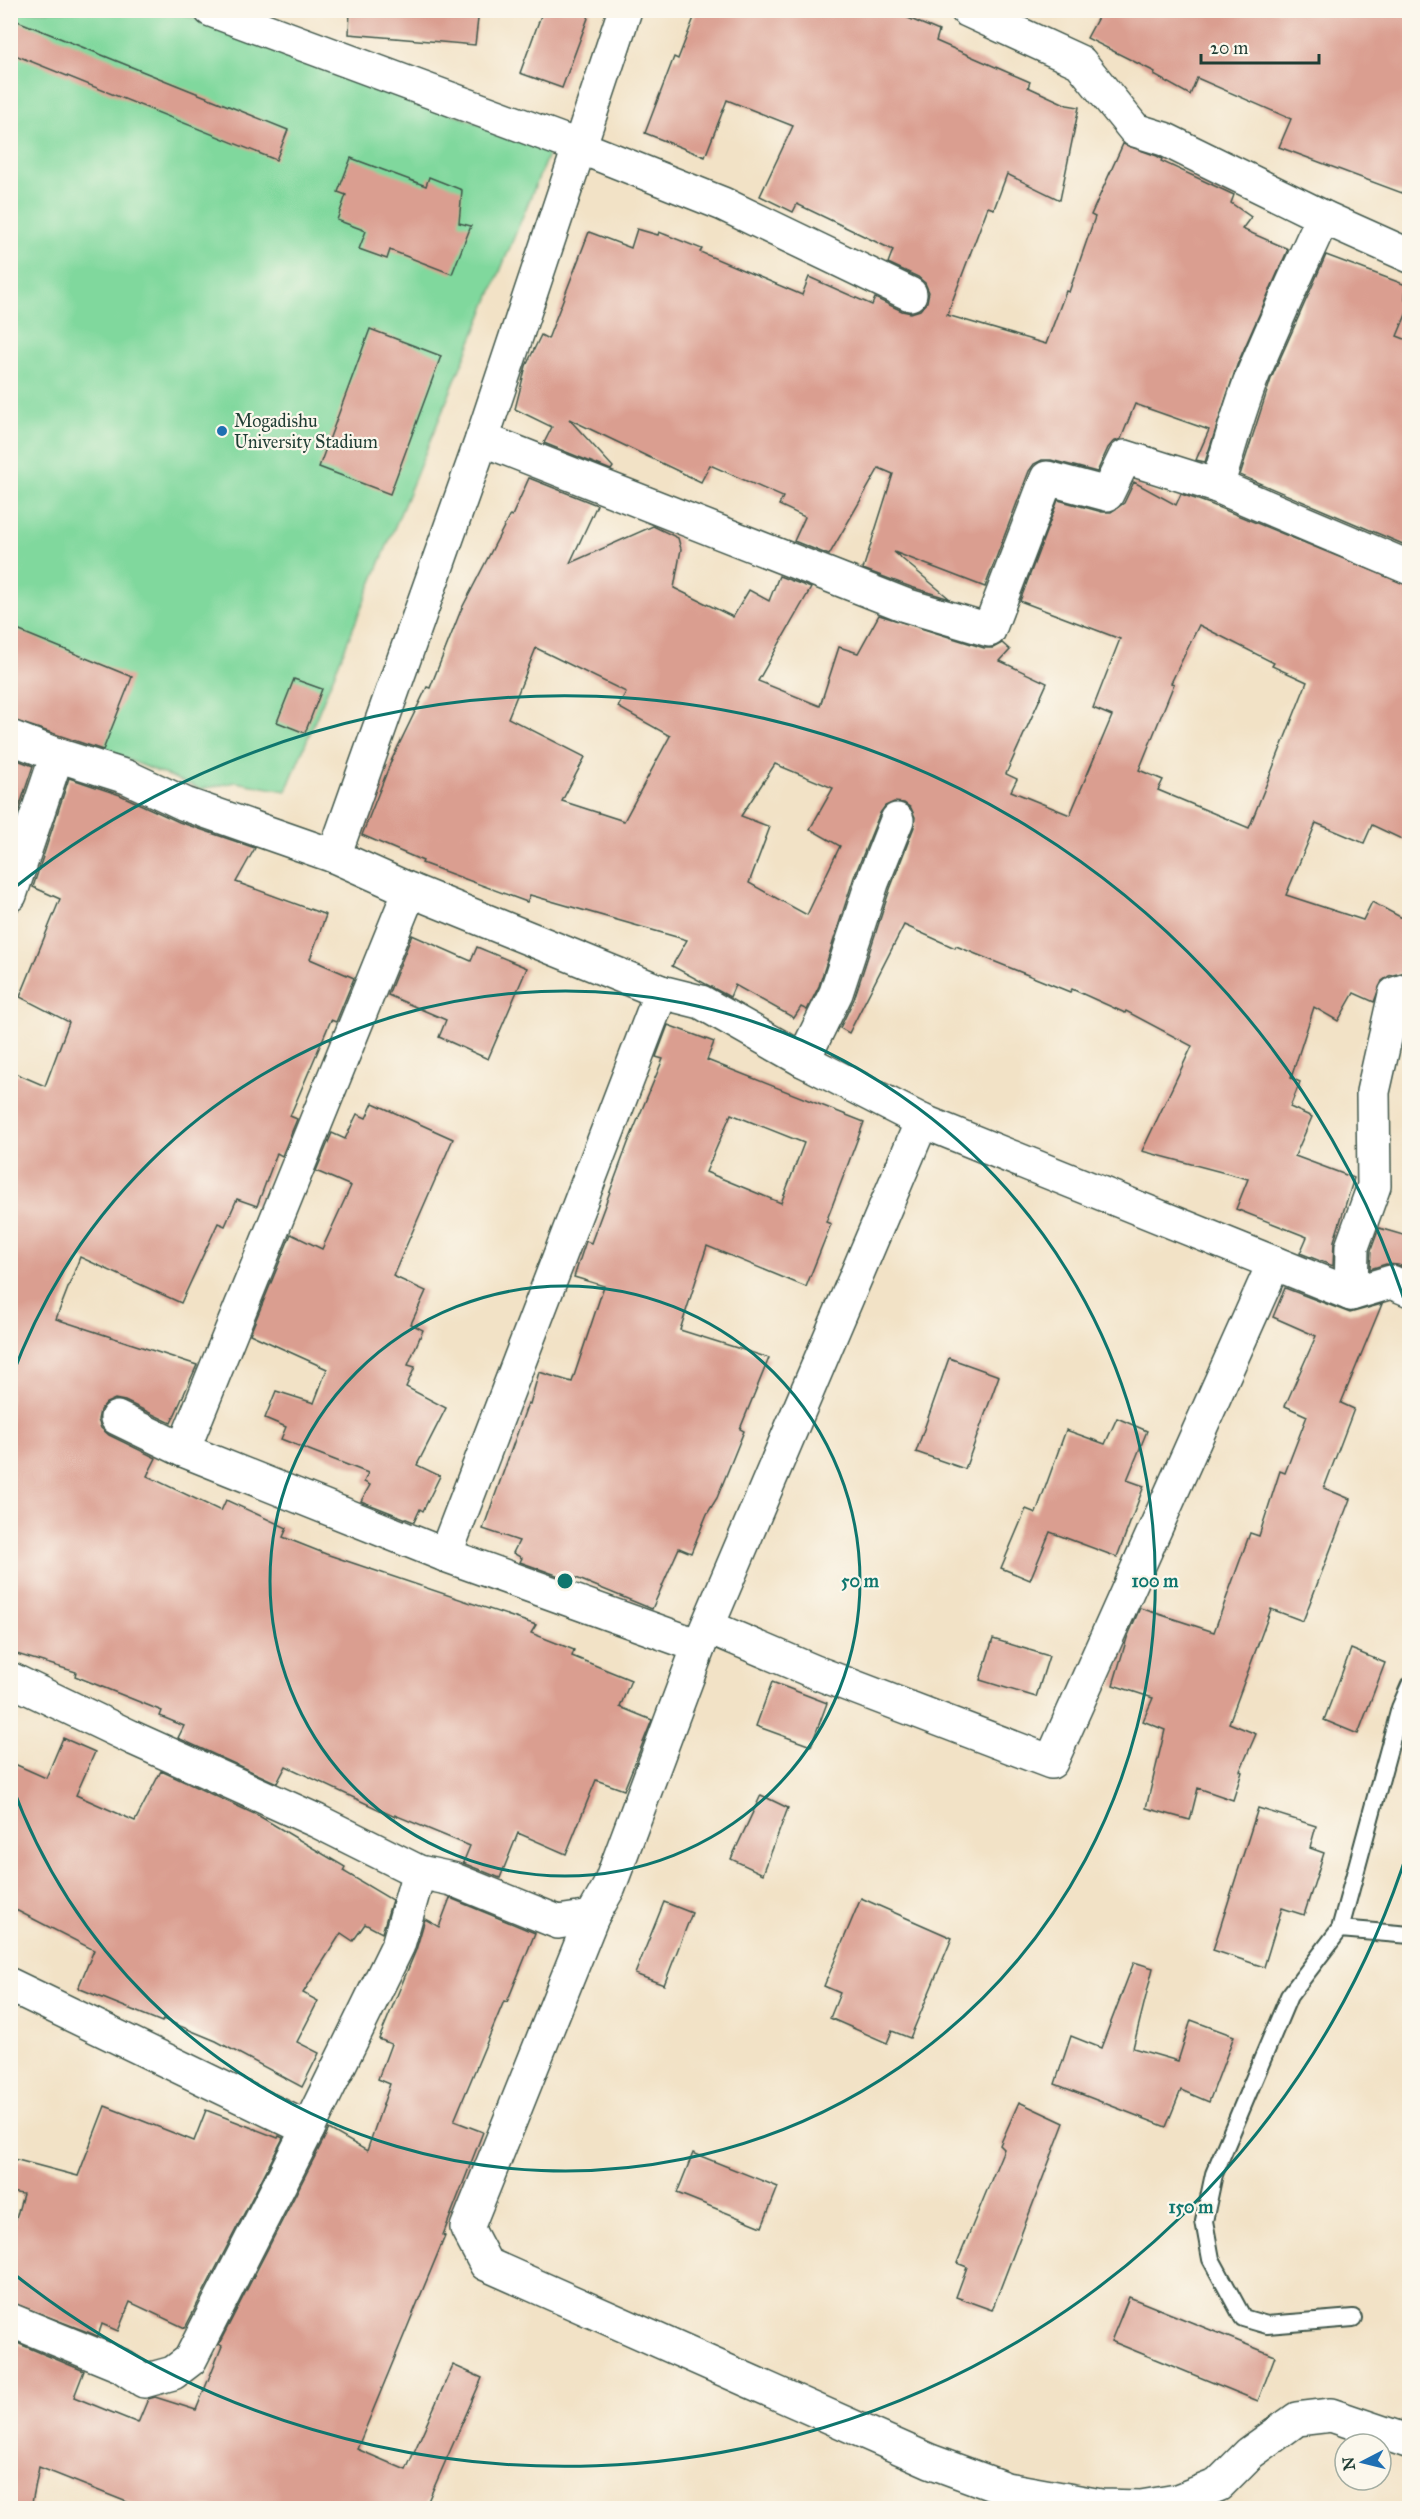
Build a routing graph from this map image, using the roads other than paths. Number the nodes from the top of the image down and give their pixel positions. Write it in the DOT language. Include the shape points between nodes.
graph roads {
  1 [pos="211,10"];
  2 [pos="625,10"];
  3 [pos="966,10"];
  4 [pos="580,147"];
  5 [pos="1323,217"];
  6 [pos="1410,256"];
  7 [pos="910,294"];
  8 [pos="482,439"];
  9 [pos="1217,486"];
  10 [pos="1410,568"];
  11 [pos="10,737"];
  12 [pos="57,755"];
  13 [pos="897,820"];
  14 [pos="334,856"];
  15 [pos="410,890"];
  16 [pos="10,895"];
  17 [pos="1410,989"];
  18 [pos="662,992"];
  19 [pos="803,1060"];
  20 [pos="922,1122"];
  21 [pos="1274,1263"];
  22 [pos="1410,1290"];
  23 [pos="1352,1294"];
  24 [pos="117,1418"];
  25 [pos="183,1450"];
  26 [pos="445,1555"];
  27 [pos="704,1637"];
  28 [pos="10,1679"];
  29 [pos="1410,1685"];
  30 [pos="419,1872"];
  31 [pos="592,1917"];
  32 [pos="1340,1929"];
  33 [pos="1410,1935"];
  34 [pos="10,1985"];
  35 [pos="308,2129"];
  36 [pos="1353,2318"];
  37 [pos="10,2320"];
  38 [pos="1410,2442"];
  1 -- 4 [label="street"];
  2 -- 4 [label="street"];
  3 -- 5 [label="street" via="1080,62 1135,130 1164,139"];
  4 -- 7 [label="street" via="723,204"];
  4 -- 8 [label="street"];
  5 -- 6 [label="street"];
  5 -- 9 [label="street" via="1254,374"];
  8 -- 9 [label="street" via="905,605 989,630 1047,478 1107,494 1125,457"];
  8 -- 14 [label="street"];
  9 -- 10 [label="street"];
  11 -- 12 [label="street"];
  12 -- 14 [label="street" via="128,777 185,804"];
  12 -- 16 [label="street"];
  13 -- 19 [label="street" via="836,993"];
  14 -- 15 [label="street"];
  15 -- 18 [label="street"];
  15 -- 25 [label="street"];
  17 -- 23 [label="street" via="1395,994 1373,1092 1374,1186 1352,1247"];
  18 -- 19 [label="street" via="701,1002"];
  18 -- 26 [label="street"];
  19 -- 20 [label="street"];
  20 -- 21 [label="street"];
  20 -- 27 [label="street"];
  21 -- 23 [label="street"];
  21 -- 27 [label="street" via="1051,1762 815,1672"];
  22 -- 23 [label="street" via="1391,1282"];
  24 -- 25 [label="street"];
  25 -- 26 [label="street"];
  26 -- 27 [label="street"];
  27 -- 31 [label="street" via="609,1887"];
  28 -- 30 [label="street" via="318,1821"];
  29 -- 32 [label="lane" via="1400,1708"];
  30 -- 31 [label="street" via="452,1879 558,1922"];
  30 -- 35 [label="street" via="398,1945"];
  31 -- 38 [label="street" via="467,2228 486,2264 930,2461 1006,2489 1101,2506 1141,2507 1177,2501 1218,2486 1250,2453 1297,2419 1320,2416 1331,2415"];
  32 -- 33 [label="lane"];
  32 -- 36 [label="lane" via="1289,1996 1214,2174 1204,2221 1211,2259 1243,2318 1267,2325"];
  34 -- 35 [label="street"];
  35 -- 37 [label="street" via="190,2360 173,2373 144,2381 120,2365"];
}
